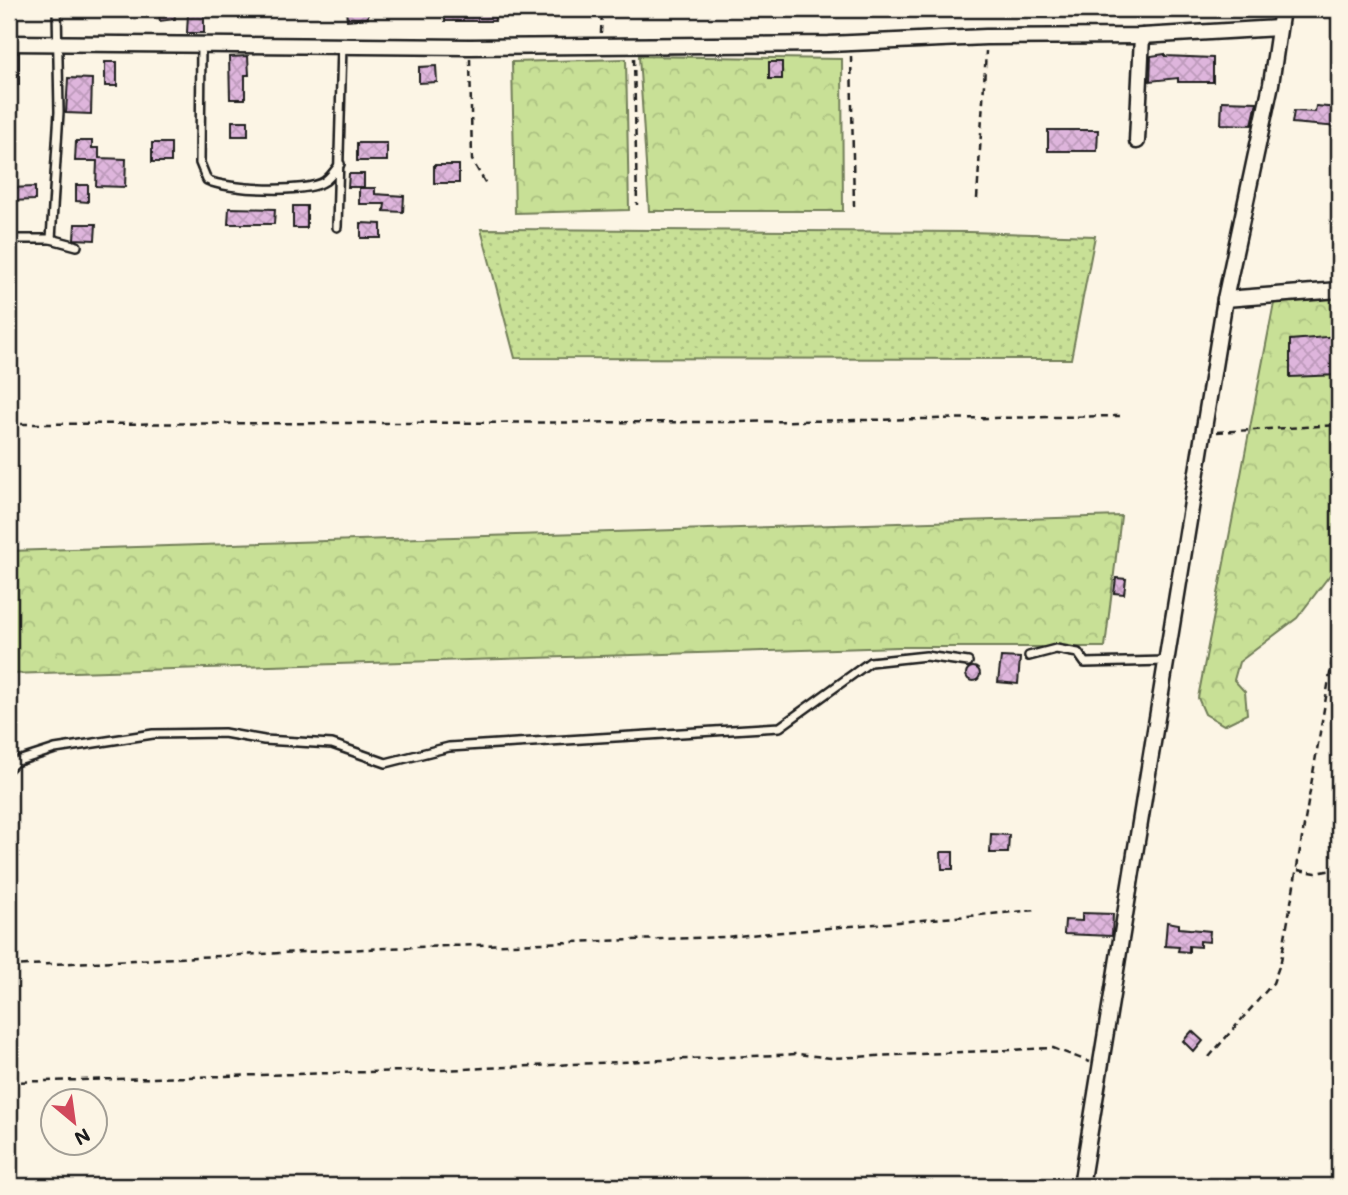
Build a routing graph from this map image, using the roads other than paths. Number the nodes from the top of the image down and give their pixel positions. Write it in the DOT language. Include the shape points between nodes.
graph roads {
  1 [pos="57,9"];
  2 [pos="1282,9"];
  3 [pos="1278,28"];
  4 [pos="1142,36"];
  5 [pos="9,43"];
  6 [pos="55,43"];
  7 [pos="342,43"];
  8 [pos="201,44"];
  9 [pos="1138,141"];
  10 [pos="340,164"];
  11 [pos="337,227"];
  12 [pos="9,239"];
  13 [pos="51,239"];
  14 [pos="76,246"];
  15 [pos="1339,290"];
  16 [pos="1225,299"];
  17 [pos="1029,656"];
  18 [pos="1166,661"];
  19 [pos="968,662"];
  20 [pos="9,768"];
  21 [pos="1081,1186"];
  1 -- 6 [label="lane"];
  2 -- 3 [label="street"];
  3 -- 4 [label="street"];
  3 -- 16 [label="street" via="1272,84"];
  4 -- 7 [label="street" via="850,44 470,47"];
  4 -- 9 [label="street"];
  5 -- 6 [label="street"];
  6 -- 8 [label="street"];
  6 -- 13 [label="lane" via="59,111"];
  7 -- 8 [label="street"];
  7 -- 10 [label="lane"];
  8 -- 10 [label="lane" via="200,163 207,180 220,187 301,188 325,181"];
  10 -- 11 [label="lane"];
  12 -- 13 [label="lane"];
  13 -- 14 [label="lane"];
  15 -- 16 [label="street"];
  16 -- 18 [label="street"];
  17 -- 18 [label="lane" via="1056,649 1078,653 1084,663"];
  18 -- 21 [label="street"];
  19 -- 20 [label="lane" via="926,656 870,662 780,727 449,747 386,763 332,744 224,733 153,734 55,749"];
}
